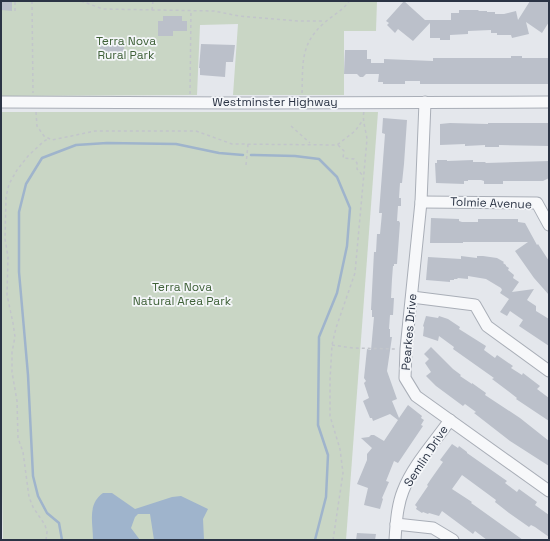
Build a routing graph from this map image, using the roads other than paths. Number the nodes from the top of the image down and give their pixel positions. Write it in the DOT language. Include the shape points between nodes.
graph roads {
  1 [pos="1,102"];
  2 [pos="425,102"];
  3 [pos="549,102"];
  4 [pos="421,202"];
  5 [pos="549,226"];
  6 [pos="412,297"];
  7 [pos="549,371"];
  8 [pos="450,420"];
  9 [pos="549,491"];
  10 [pos="396,524"];
  11 [pos="395,540"];
  12 [pos="453,540"];
  1 -- 2 [label="street, Westminster Highway"];
  2 -- 3 [label="street, Westminster Highway"];
  2 -- 4 [label="street, Pearkes Drive"];
  4 -- 5 [label="street, Tolmie Avenue" via="537,204"];
  4 -- 6 [label="street, Pearkes Drive"];
  6 -- 7 [label="street" via="476,305 488,326"];
  6 -- 8 [label="street, Pearkes Drive" via="405,378 416,396"];
  8 -- 9 [label="street, Pearkes Drive"];
  8 -- 10 [label="street, Semlin Drive" via="411,475 401,498"];
  10 -- 11 [label="street, Semlin Drive"];
  10 -- 12 [label="street" via="433,528"];
}
